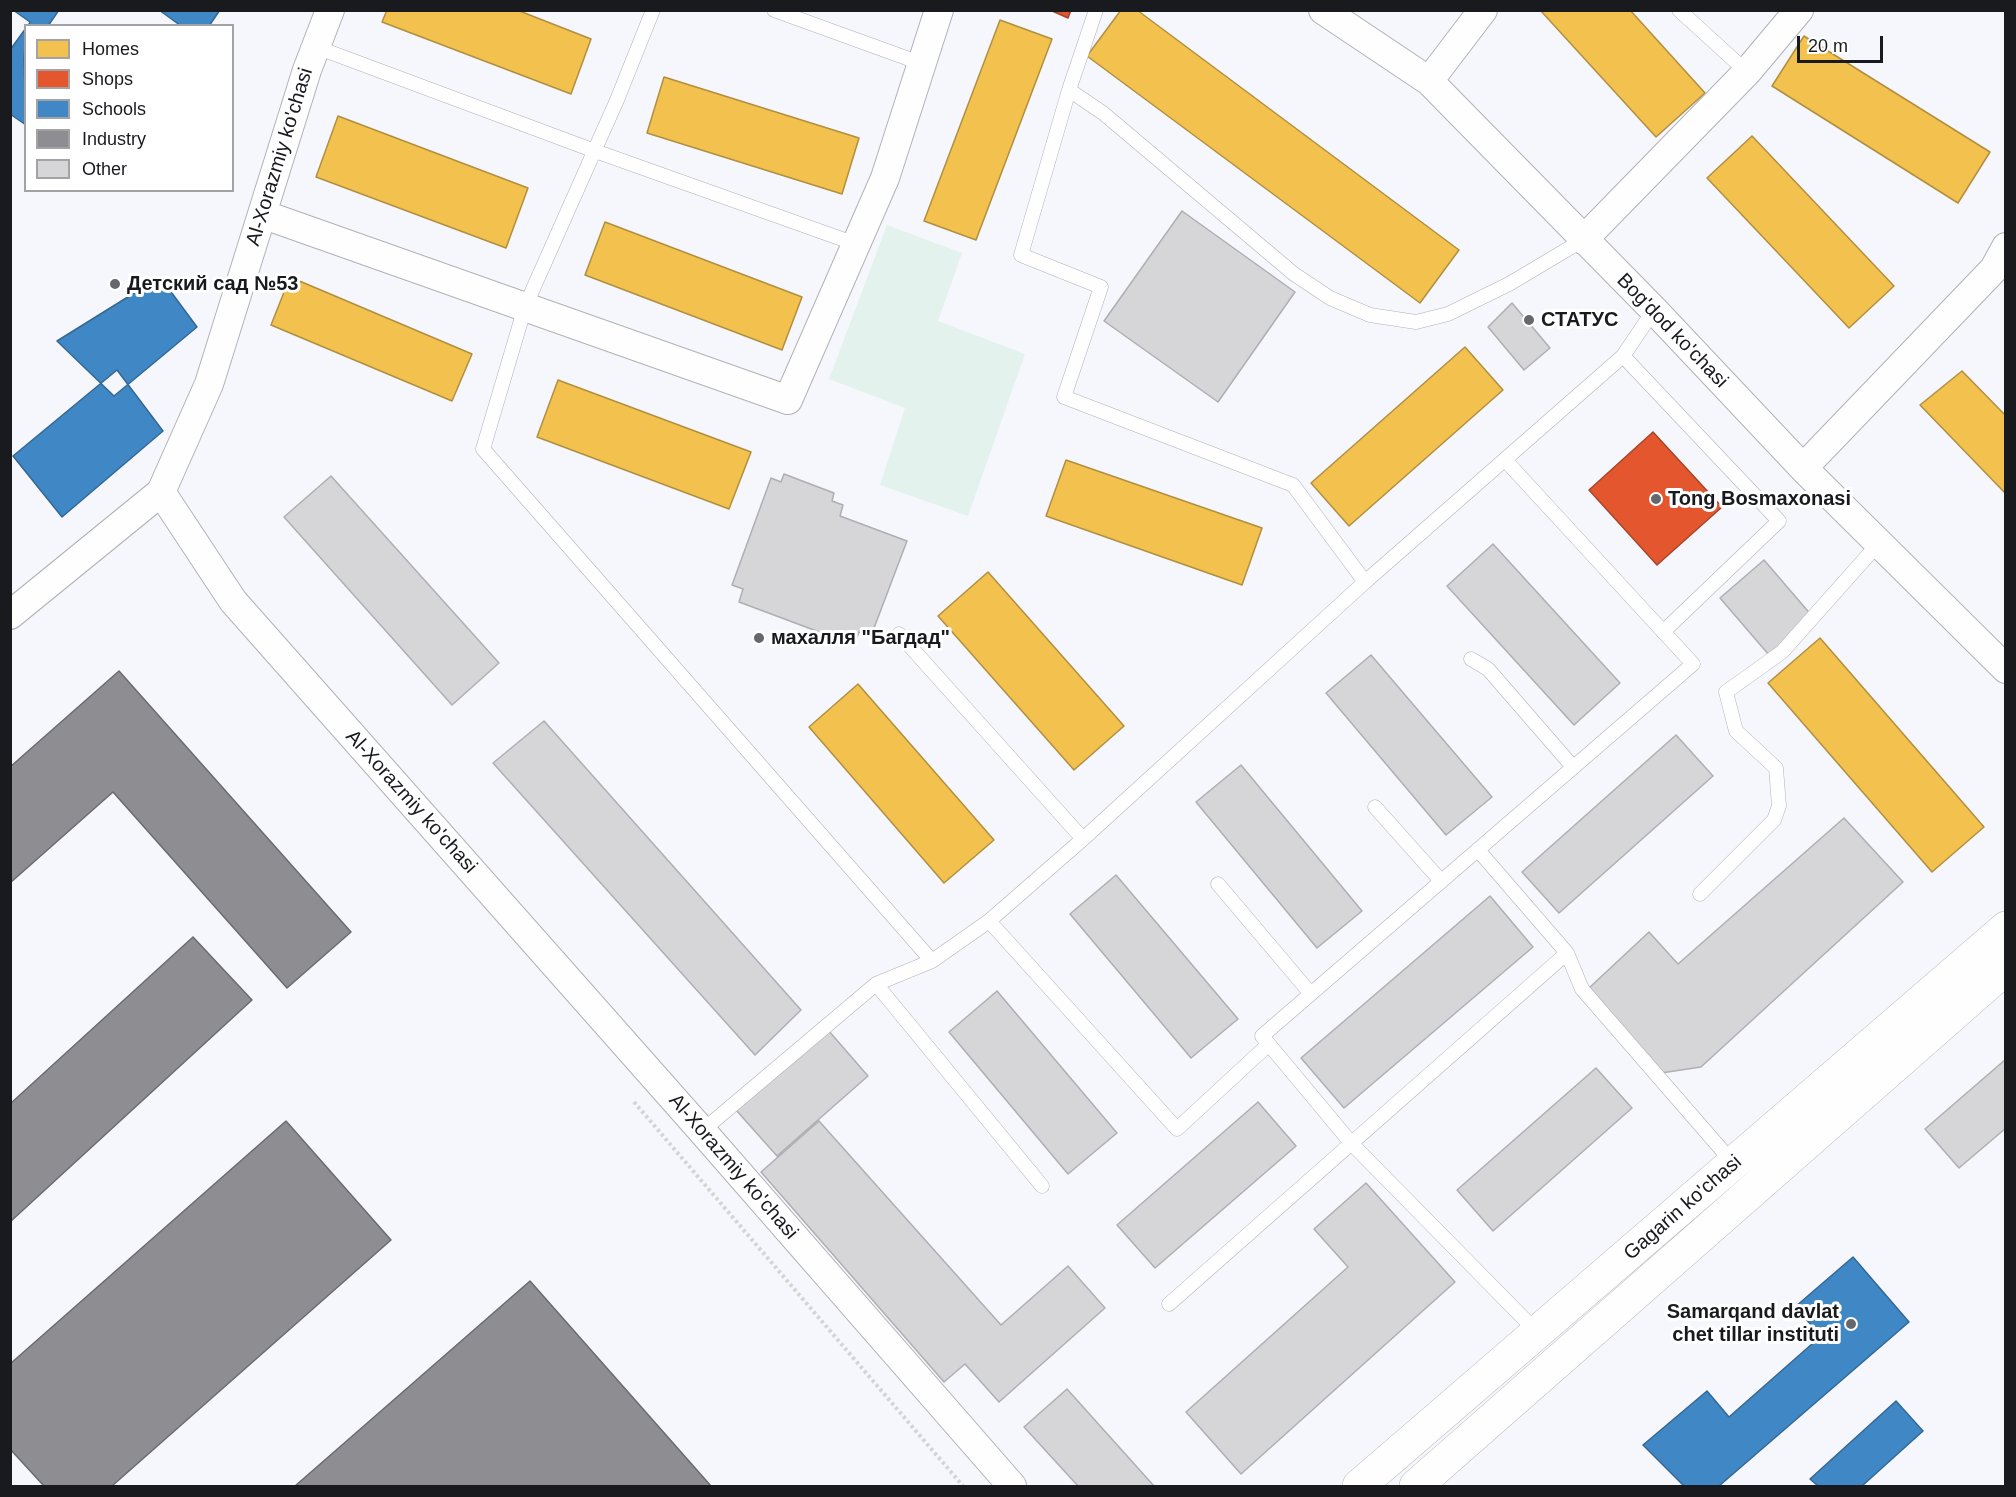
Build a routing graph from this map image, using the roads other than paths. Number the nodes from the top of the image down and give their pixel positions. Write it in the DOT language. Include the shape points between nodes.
graph roads {
  1 [pos="330,10"];
  2 [pos="653,10"];
  3 [pos="774,10"];
  4 [pos="939,10"];
  5 [pos="1095,10"];
  6 [pos="1323,10"];
  7 [pos="1482,10"];
  8 [pos="1679,10"];
  9 [pos="1799,10"];
  10 [pos="316,47"];
  11 [pos="923,64"];
  12 [pos="1747,72"];
  13 [pos="1429,81"];
  14 [pos="1069,90"];
  15 [pos="595,151"];
  16 [pos="262,214"];
  17 [pos="1583,240"];
  18 [pos="856,244"];
  19 [pos="2006,247"];
  20 [pos="525,307"];
  21 [pos="1654,310"];
  22 [pos="1623,356"];
  23 [pos="1506,460"];
  24 [pos="1803,468"];
  25 [pos="161,492"];
  26 [pos="1879,543"];
  27 [pos="1365,582"];
  28 [pos="10,615"];
  29 [pos="1663,632"];
  30 [pos="898,634"];
  31 [pos="1471,659"];
  32 [pos="2006,669"];
  33 [pos="1573,767"];
  34 [pos="1375,807"];
  35 [pos="1083,839"];
  36 [pos="1478,850"];
  37 [pos="1441,881"];
  38 [pos="1218,884"];
  39 [pos="1700,894"];
  40 [pos="989,921"];
  41 [pos="2006,928"];
  42 [pos="1567,953"];
  43 [pos="932,961"];
  44 [pos="2006,968"];
  45 [pos="876,984"];
  46 [pos="1311,994"];
  47 [pos="1269,1044"];
  48 [pos="702,1131"];
  49 [pos="1352,1144"];
  50 [pos="1734,1164"];
  51 [pos="1042,1186"];
  52 [pos="1169,1304"];
  53 [pos="1538,1333"];
  54 [pos="1012,1486"];
  55 [pos="1359,1486"];
  56 [pos="1416,1486"];
  1 -- 10 [label="street, Al-Xorazmiy ko'chasi"];
  2 -- 15 [label="lane"];
  3 -- 11 [label="lane"];
  4 -- 11 [label="street"];
  5 -- 14 [label="lane"];
  6 -- 13 [label="street, Bog'dod ko'chasi"];
  7 -- 13 [label="street"];
  8 -- 12 [label="lane"];
  9 -- 12 [label="street"];
  10 -- 15 [label="lane"];
  10 -- 16 [label="street, Al-Xorazmiy ko'chasi"];
  11 -- 18 [label="street" via="885,178"];
  12 -- 17 [label="street"];
  13 -- 17 [label="street, Bog'dod ko'chasi"];
  14 -- 17 [label="lane" via="1103,113 1294,274 1330,298 1370,315 1416,322 1448,314 1509,284"];
  14 -- 27 [label="lane" via="1021,255 1101,287 1064,397 1293,485"];
  15 -- 18 [label="lane"];
  15 -- 20 [label="lane"];
  16 -- 20 [label="street"];
  16 -- 25 [label="street, Al-Xorazmiy ko'chasi" via="209,384"];
  17 -- 21 [label="street, Bog'dod ko'chasi"];
  18 -- 20 [label="street" via="788,400"];
  19 -- 24 [label="street" via="1994,269"];
  20 -- 43 [label="lane" via="483,449"];
  21 -- 22 [label="lane"];
  21 -- 24 [label="street, Bog'dod ko'chasi"];
  22 -- 23 [label="lane"];
  22 -- 29 [label="lane" via="1779,521"];
  23 -- 27 [label="lane"];
  23 -- 29 [label="lane"];
  24 -- 26 [label="street, Bog'dod ko'chasi"];
  25 -- 28 [label="street"];
  25 -- 48 [label="street, Al-Xorazmiy ko'chasi" via="233,601"];
  26 -- 32 [label="street, Bog'dod ko'chasi"];
  26 -- 39 [label="lane" via="1782,652 1725,692 1736,731 1776,768 1779,806 1774,820"];
  27 -- 35 [label="lane"];
  29 -- 33 [label="lane" via="1693,664"];
  30 -- 35 [label="lane"];
  31 -- 33 [label="lane" via="1488,669"];
  33 -- 36 [label="lane"];
  34 -- 37 [label="lane"];
  35 -- 40 [label="lane"];
  36 -- 37 [label="lane"];
  36 -- 42 [label="lane"];
  37 -- 46 [label="lane"];
  38 -- 46 [label="lane"];
  40 -- 43 [label="lane"];
  40 -- 47 [label="lane" via="1177,1130"];
  41 -- 50 [label="main road, Gagarin ko'chasi"];
  42 -- 49 [label="lane"];
  42 -- 50 [label="lane" via="1582,989"];
  43 -- 45 [label="lane"];
  44 -- 56 [label="main road, Gagarin ko'chasi"];
  45 -- 48 [label="lane"];
  45 -- 51 [label="lane"];
  46 -- 47 [label="lane" via="1262,1036"];
  47 -- 49 [label="lane"];
  48 -- 54 [label="street, Al-Xorazmiy ko'chasi"];
  49 -- 52 [label="lane"];
  49 -- 53 [label="lane"];
  50 -- 53 [label="main road, Gagarin ko'chasi"];
  53 -- 55 [label="main road, Gagarin ko'chasi"];
}
